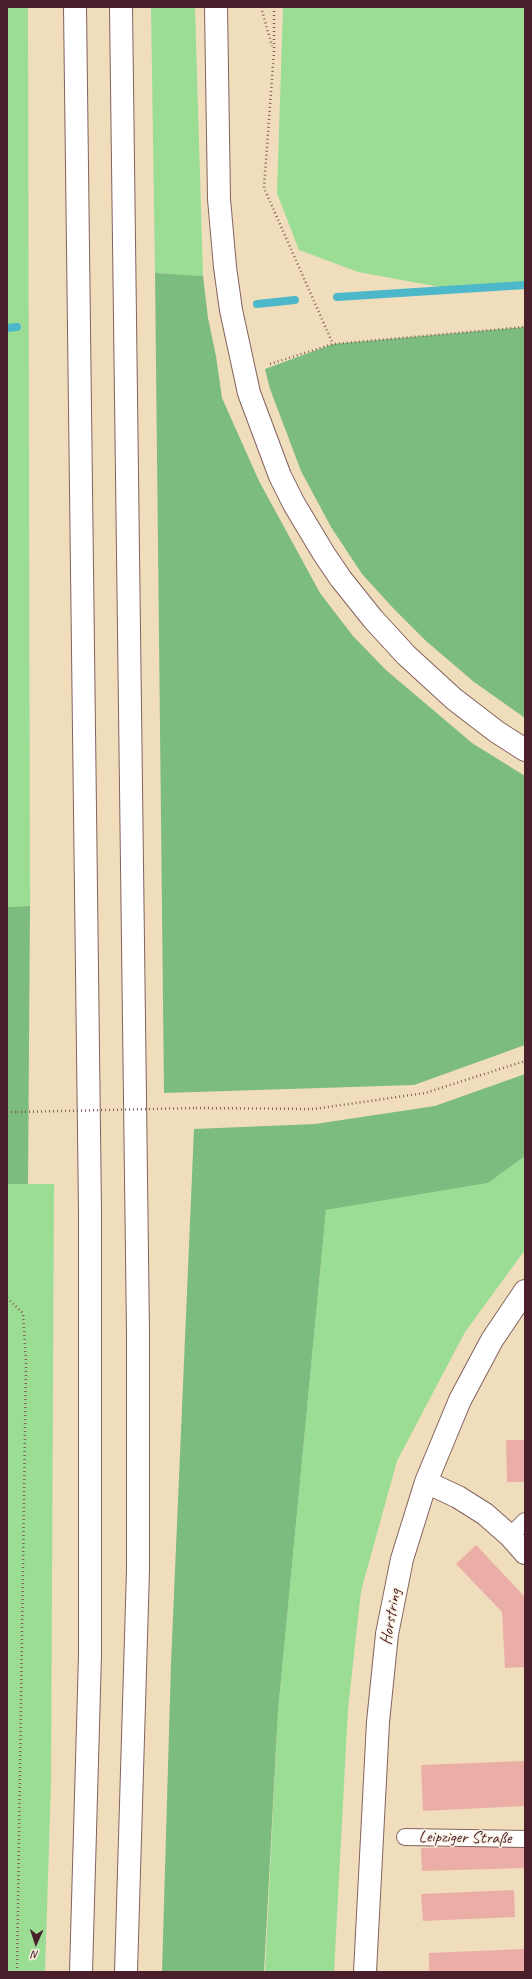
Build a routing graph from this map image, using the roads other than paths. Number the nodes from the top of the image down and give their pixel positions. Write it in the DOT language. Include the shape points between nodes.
graph roads {
  1 [pos="75,7"];
  2 [pos="121,7"];
  3 [pos="216,7"];
  4 [pos="525,750"];
  5 [pos="525,1291"];
  6 [pos="426,1482"];
  7 [pos="517,1528"];
  8 [pos="525,1553"];
  9 [pos="405,1837"];
  10 [pos="525,1839"];
  11 [pos="81,1972"];
  12 [pos="126,1972"];
  13 [pos="365,1972"];
  1 -- 11 [label="main road" via="90,1211 90,1655"];
  2 -- 12 [label="main road" via="138,1333 138,1570"];
  3 -- 4 [label="main road" via="221,233 231,310 249,394 280,476 310,531 341,578 373,619 406,655 454,699"];
  5 -- 6 [label="main road, Horstring" via="492,1340 460,1400"];
  6 -- 7 [label="main road" via="458,1497 484,1514"];
  6 -- 13 [label="main road, Horstring" via="402,1559 386,1641 378,1722"];
  7 -- 8 [label="main road"];
  9 -- 10 [label="lane, Leipziger Straße"];
}
